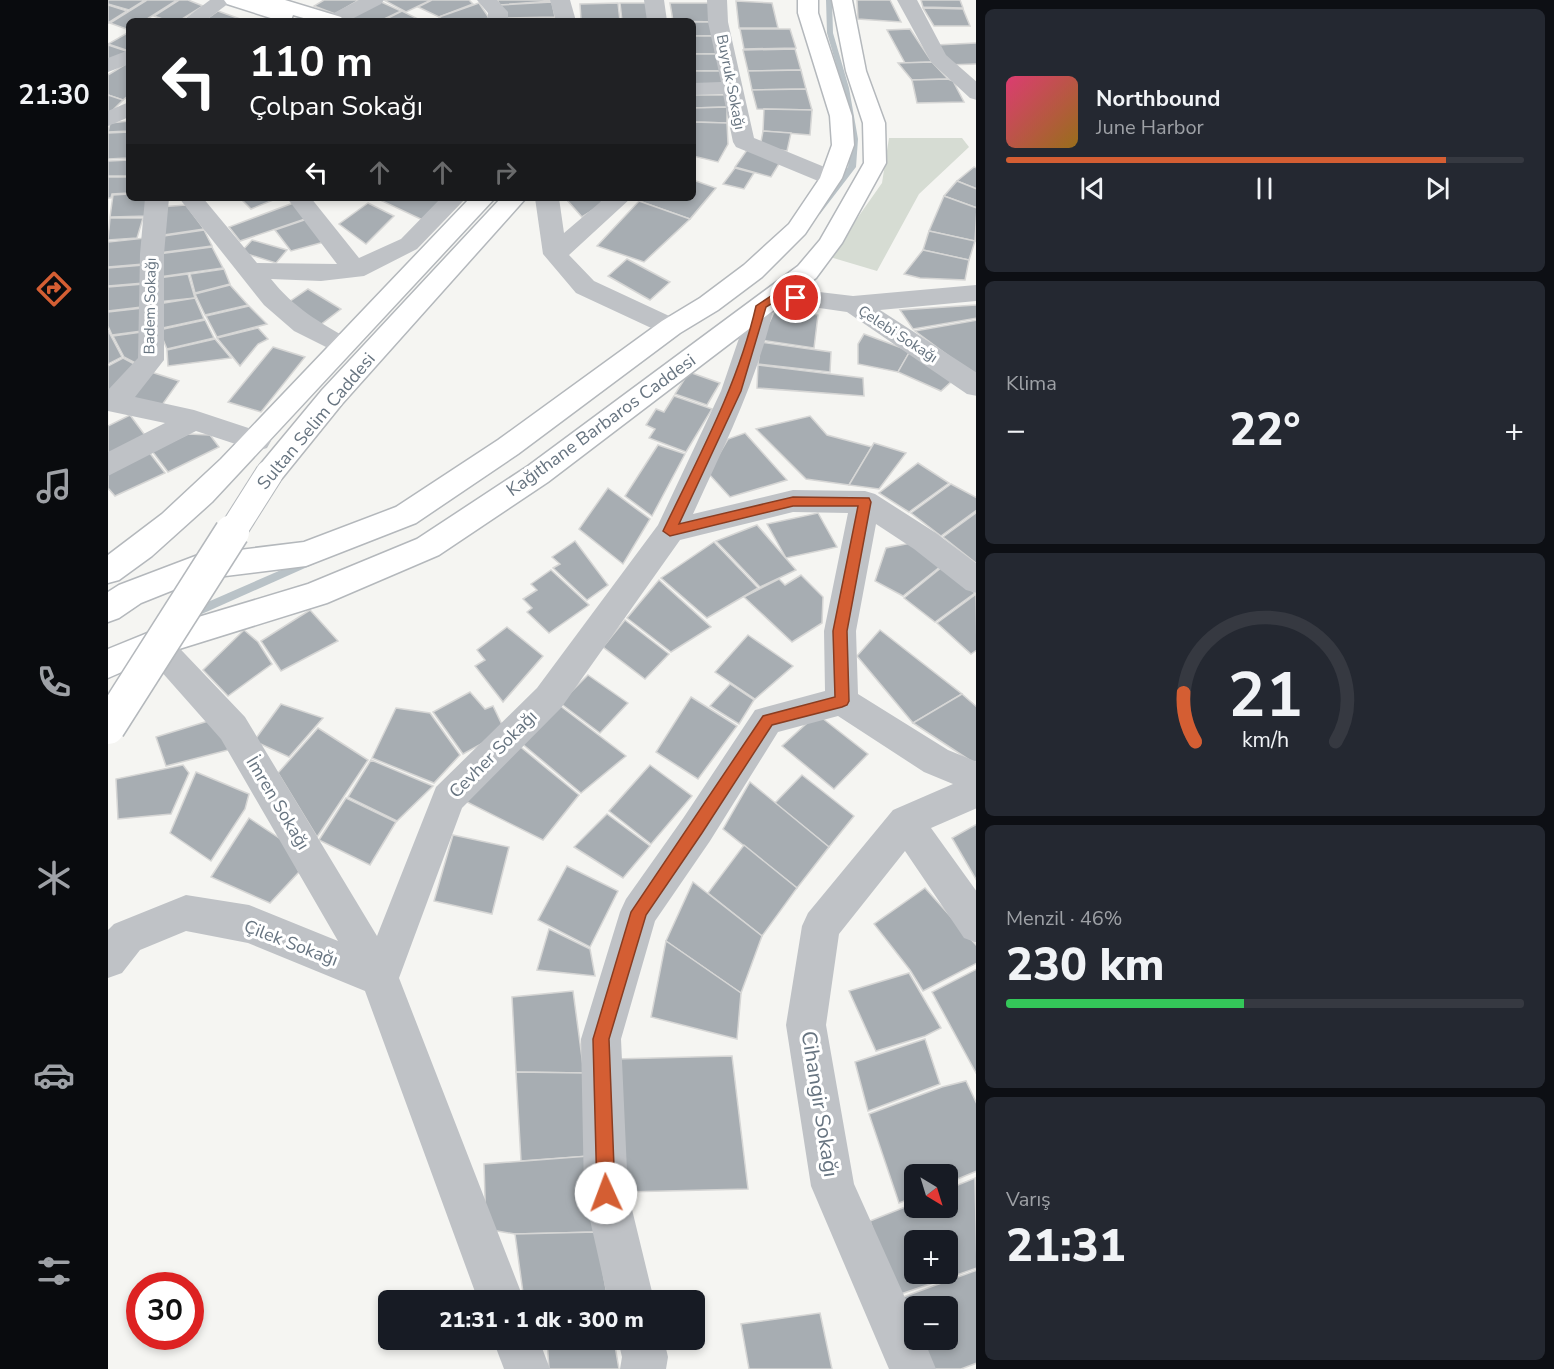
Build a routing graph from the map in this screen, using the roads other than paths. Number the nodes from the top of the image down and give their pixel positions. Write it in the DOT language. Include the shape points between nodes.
graph roads {
  1 [pos="224,0"];
  2 [pos="234,0"];
  3 [pos="265,0"];
  4 [pos="374,0"];
  5 [pos="487,0"];
  6 [pos="560,0"];
  7 [pos="654,0"];
  8 [pos="717,0"];
  9 [pos="808,0"];
  10 [pos="842,0"];
  11 [pos="907,0"];
  12 [pos="197,18"];
  13 [pos="291,18"];
  14 [pos="323,18"];
  15 [pos="339,18"];
  16 [pos="498,18"];
  17 [pos="565,18"];
  18 [pos="657,18"];
  19 [pos="126,57"];
  20 [pos="108,66"];
  21 [pos="732,88"];
  22 [pos="696,89"];
  23 [pos="976,93"];
  24 [pos="126,110"];
  25 [pos="108,120"];
  26 [pos="831,178"];
  27 [pos="157,201"];
  28 [pos="193,201"];
  29 [pos="301,201"];
  30 [pos="451,201"];
  31 [pos="480,201"];
  32 [pos="511,201"];
  33 [pos="547,201"];
  34 [pos="616,201"];
  35 [pos="555,254"];
  36 [pos="355,270"];
  37 [pos="250,271"];
  38 [pos="976,292"];
  39 [pos="769,301"];
  40 [pos="853,304"];
  41 [pos="671,327"];
  42 [pos="722,336"];
  43 [pos="342,346"];
  44 [pos="976,387"];
  45 [pos="112,401"];
  46 [pos="194,420"];
  47 [pos="257,441"];
  48 [pos="508,447"];
  49 [pos="108,465"];
  50 [pos="538,474"];
  51 [pos="865,502"];
  52 [pos="670,531"];
  53 [pos="108,571"];
  54 [pos="976,581"];
  55 [pos="108,609"];
  56 [pos="155,643"];
  57 [pos="108,664"];
  58 [pos="842,701"];
  59 [pos="108,727"];
  60 [pos="976,778"];
  61 [pos="976,790"];
  62 [pos="906,822"];
  63 [pos="976,925"];
  64 [pos="108,959"];
  65 [pos="380,978"];
  66 [pos="497,1290"];
  67 [pos="630,1290"];
  68 [pos="520,1350"];
  69 [pos="643,1350"];
  70 [pos="527,1369"];
  71 [pos="643,1369"];
  72 [pos="913,1369"];
  1 -- 12 [label="street"];
  2 -- 13 [label="main road"];
  3 -- 14 [label="main road"];
  4 -- 15 [label="street"];
  5 -- 16 [label="street" via="498,12"];
  6 -- 17 [label="street"];
  7 -- 18 [label="street"];
  8 -- 21 [label="street, Buyruk Sokağı"];
  9 -- 26 [label="main road, Kağıthane Barbaros Caddesi" via="808,13 841,116 843,145"];
  10 -- 39 [label="main road, Kağıthane Barbaros Caddesi" via="856,71 874,123 874,163 830,243 807,272"];
  11 -- 23 [label="street" via="938,58"];
  19 -- 20 [label="street"];
  21 -- 22 [label="street"];
  21 -- 26 [label="street, Buyruk Sokağı" via="744,142"];
  24 -- 25 [label="street"];
  26 -- 41 [label="main road, Kağıthane Barbaros Caddesi" via="797,230 753,271"];
  27 -- 45 [label="street, Badem Sokağı" via="151,360"];
  28 -- 37 [label="street"];
  29 -- 36 [label="street"];
  30 -- 36 [label="street" via="409,244"];
  31 -- 43 [label="main road, Sultan Selim Caddesi"];
  32 -- 59 [label="main road, Sultan Selim Caddesi, bridge" via="332,397 269,474"];
  33 -- 35 [label="street"];
  34 -- 35 [label="street"];
  35 -- 41 [label="street" via="585,287"];
  36 -- 37 [label="street"];
  37 -- 43 [label="street" via="287,313"];
  38 -- 40 [label="street"];
  39 -- 40 [label="street, Çelebi Sokağı"];
  39 -- 42 [label="main road, Kağıthane Barbaros Caddesi"];
  39 -- 52 [label="street, Cevher Sokağı" via="735,391"];
  40 -- 44 [label="street, Çelebi Sokağı"];
  41 -- 42 [label="main road"];
  41 -- 48 [label="main road, Kağıthane Barbaros Caddesi"];
  42 -- 50 [label="main road, Kağıthane Barbaros Caddesi"];
  43 -- 47 [label="main road, Sultan Selim Caddesi"];
  45 -- 46 [label="street"];
  46 -- 47 [label="street"];
  46 -- 49 [label="street"];
  47 -- 53 [label="main road, Sultan Selim Caddesi" via="193,504"];
  48 -- 50 [label="main road"];
  48 -- 55 [label="main road, Kağıthane Barbaros Caddesi" via="406,514 306,554 198,567 130,594"];
  50 -- 56 [label="main road, Kağıthane Barbaros Caddesi" via="428,547 316,594"];
  51 -- 52 [label="street" via="793,501"];
  51 -- 54 [label="street" via="925,541"];
  51 -- 58 [label="street" via="840,631"];
  52 -- 65 [label="street, Cevher Sokağı" via="549,698 447,798"];
  56 -- 57 [label="main road, Kağıthane Barbaros Caddesi"];
  56 -- 65 [label="street, İmren Sokağı" via="232,729"];
  58 -- 60 [label="street" via="936,761"];
  58 -- 67 [label="street" via="768,720 639,912 601,1039 606,1193"];
  61 -- 62 [label="street, Cihangir Sokağı"];
  62 -- 63 [label="street"];
  62 -- 72 [label="street, Cihangir Sokağı" via="821,926 806,1025 833,1186"];
  64 -- 65 [label="street, Çilek Sokağı" via="127,937 186,913 249,924"];
  65 -- 66 [label="street"];
  68 -- 70 [label="street"];
  69 -- 71 [label="street"];
}
